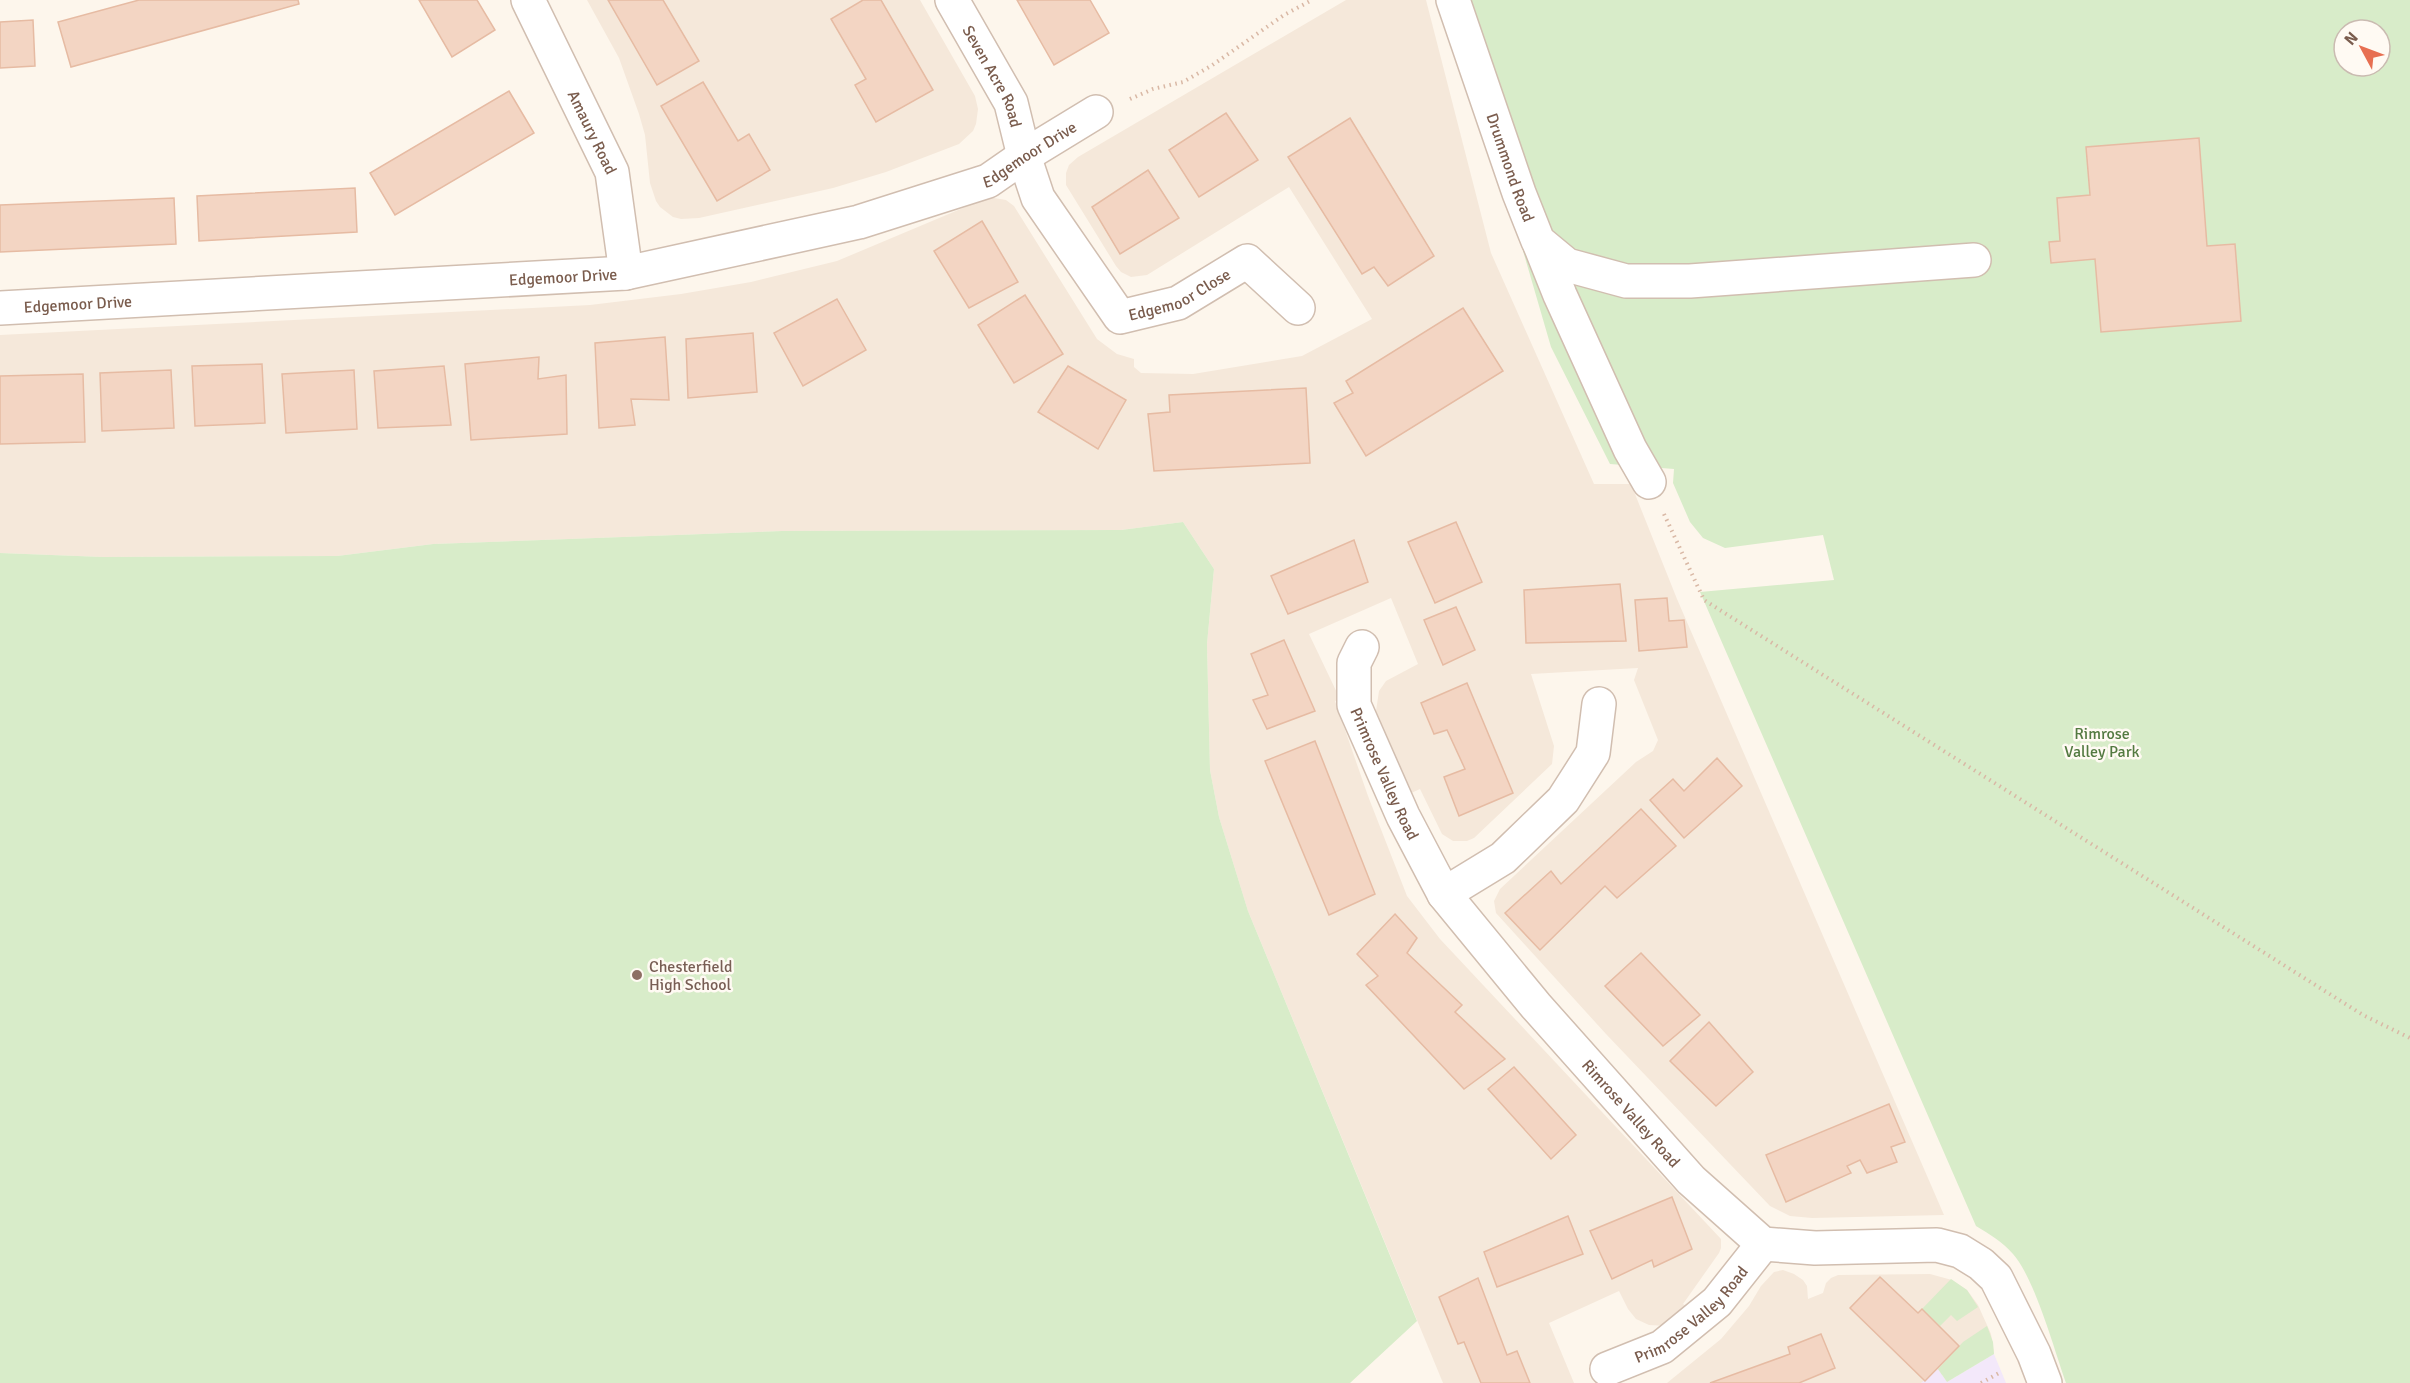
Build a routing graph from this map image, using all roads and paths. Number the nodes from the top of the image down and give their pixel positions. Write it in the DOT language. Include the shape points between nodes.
graph roads {
  1 [pos="528,0"];
  2 [pos="952,0"];
  3 [pos="1312,0"];
  4 [pos="1453,0"];
  5 [pos="1096,112"];
  6 [pos="1024,156"];
  7 [pos="1538,241"];
  8 [pos="1974,260"];
  9 [pos="626,273"];
  10 [pos="0,308"];
  11 [pos="1298,308"];
  12 [pos="1649,482"];
  13 [pos="1362,646"];
  14 [pos="1599,704"];
  15 [pos="1444,894"];
  16 [pos="2410,1038"];
  17 [pos="1763,1244"];
  18 [pos="1607,1369"];
  19 [pos="2045,1383"];
  1 -- 9 [label="street, Amaury Road" via="612,172"];
  2 -- 6 [label="street, Seven Acre Road" via="1011,103"];
  3 -- 5 [label="path" via="1183,82 1153,89"];
  4 -- 7 [label="street, Drummond Road"];
  5 -- 6 [label="street, Edgemoor Drive"];
  6 -- 9 [label="street, Edgemoor Drive" via="988,181 859,222"];
  6 -- 11 [label="street, Edgemoor Close" via="1038,198 1120,317 1178,303 1247,261"];
  7 -- 8 [label="street, Drummond Road" via="1567,265 1626,281 1690,281"];
  7 -- 12 [label="street" via="1630,449"];
  9 -- 10 [label="street, Edgemoor Drive"];
  12 -- 16 [label="path" via="1704,600 2363,1015"];
  13 -- 15 [label="street, Primrose Valley Road" via="1354,663 1354,705 1403,816"];
  14 -- 15 [label="street" via="1593,753 1563,800 1503,858"];
  15 -- 17 [label="street, Rimrose Valley Road" via="1536,1006 1691,1180"];
  17 -- 18 [label="street, Primrose Valley Road" via="1718,1302 1671,1340"];
  17 -- 19 [label="street" via="1815,1248 1937,1245 1960,1251 1996,1278"];
}
